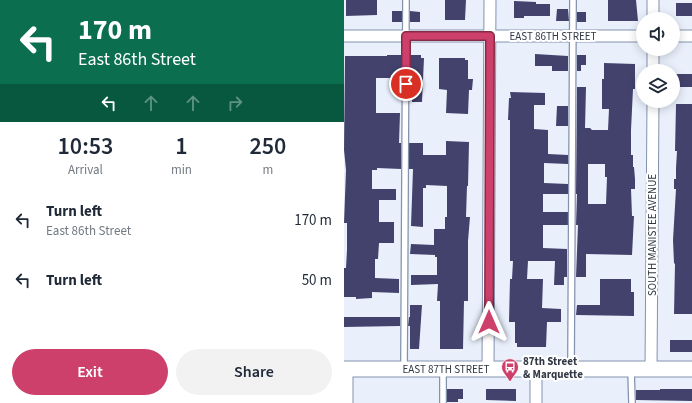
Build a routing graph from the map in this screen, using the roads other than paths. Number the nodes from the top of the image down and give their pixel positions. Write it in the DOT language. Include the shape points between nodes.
graph roads {
  1 [pos="406,0"];
  2 [pos="490,0"];
  3 [pos="572,0"];
  4 [pos="654,0"];
  5 [pos="653,12"];
  6 [pos="344,36"];
  7 [pos="406,36"];
  8 [pos="490,36"];
  9 [pos="572,36"];
  10 [pos="636,36"];
  11 [pos="680,36"];
  12 [pos="692,36"];
  13 [pos="653,108"];
  14 [pos="346,369"];
  15 [pos="488,369"];
  16 [pos="571,369"];
  17 [pos="632,369"];
  18 [pos="692,369"];
  19 [pos="404,370"];
  20 [pos="443,370"];
  21 [pos="536,370"];
  22 [pos="651,370"];
  23 [pos="347,403"];
  24 [pos="443,403"];
  25 [pos="536,403"];
  26 [pos="632,403"];
  1 -- 7 [label="lane"];
  2 -- 8 [label="street"];
  3 -- 9 [label="lane"];
  4 -- 5 [label="street"];
  6 -- 7 [label="street, EAST 86TH STREET"];
  7 -- 8 [label="street, EAST 86TH STREET"];
  7 -- 19 [label="lane"];
  8 -- 9 [label="street, EAST 86TH STREET"];
  8 -- 15 [label="street"];
  9 -- 10 [label="street, EAST 86TH STREET"];
  9 -- 16 [label="lane"];
  11 -- 12 [label="street"];
  13 -- 22 [label="street, SOUTH MANISTEE AVENUE"];
  14 -- 19 [label="main road, EAST 87TH STREET"];
  14 -- 23 [label="street"];
  15 -- 20 [label="main road, EAST 87TH STREET"];
  15 -- 21 [label="main road, EAST 87TH STREET"];
  16 -- 17 [label="main road, EAST 87TH STREET"];
  16 -- 21 [label="main road, EAST 87TH STREET"];
  17 -- 22 [label="main road, EAST 87TH STREET"];
  17 -- 26 [label="lane"];
  18 -- 22 [label="main road, EAST 87TH STREET"];
  19 -- 20 [label="main road, EAST 87TH STREET"];
  20 -- 24 [label="lane"];
  21 -- 25 [label="street"];
}
